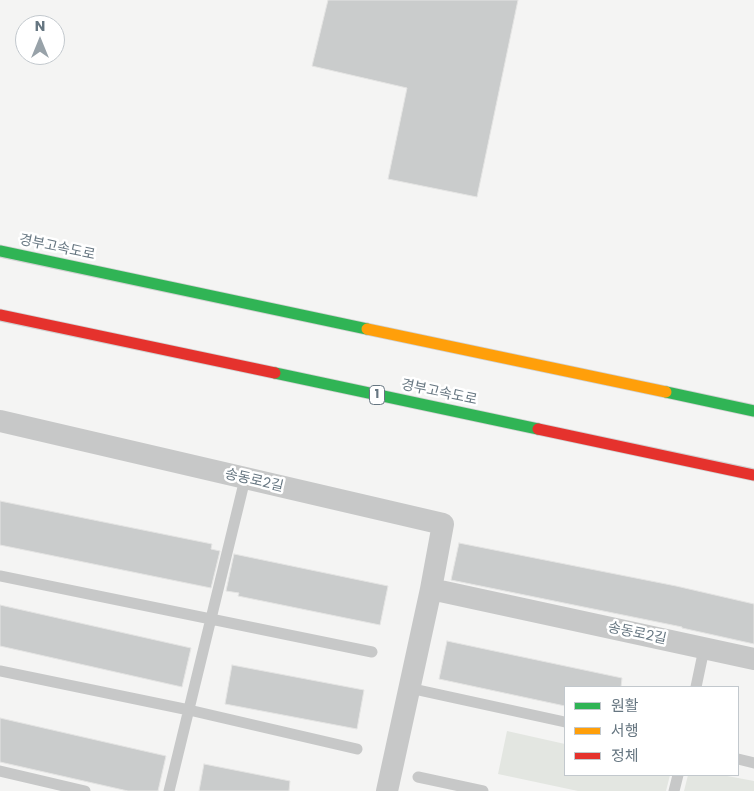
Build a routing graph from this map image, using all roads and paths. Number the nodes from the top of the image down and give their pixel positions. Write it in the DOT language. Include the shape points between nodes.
graph roads {
  1 [pos="0,251"];
  2 [pos="0,315"];
  3 [pos="754,411"];
  4 [pos="0,421"];
  5 [pos="754,476"];
  6 [pos="245,479"];
  7 [pos="0,576"];
  8 [pos="431,589"];
  9 [pos="211,618"];
  10 [pos="704,648"];
  11 [pos="372,652"];
  12 [pos="754,659"];
  13 [pos="0,671"];
  14 [pos="696,686"];
  15 [pos="409,688"];
  16 [pos="189,710"];
  17 [pos="564,722"];
  18 [pos="357,749"];
  19 [pos="739,759"];
  20 [pos="754,763"];
  21 [pos="0,770"];
  22 [pos="678,776"];
  23 [pos="418,777"];
  24 [pos="85,791"];
  25 [pos="169,791"];
  26 [pos="386,791"];
  27 [pos="484,791"];
  28 [pos="674,791"];
  1 -- 3 [label="highway, 경부고속도로"];
  2 -- 5 [label="highway, 경부고속도로 / 1"];
  4 -- 6 [label="street, 송동로2길"];
  6 -- 8 [label="street, 송동로2길" via="443,524"];
  6 -- 9 [label="lane"];
  7 -- 9 [label="lane"];
  8 -- 10 [label="street, 송동로2길"];
  8 -- 15 [label="street, 송동로2길"];
  9 -- 11 [label="lane"];
  9 -- 16 [label="lane"];
  10 -- 12 [label="street, 송동로2길"];
  10 -- 14 [label="lane"];
  13 -- 16 [label="lane"];
  15 -- 17 [label="lane"];
  15 -- 26 [label="street, 송동로2길"];
  16 -- 18 [label="lane"];
  16 -- 25 [label="lane"];
  19 -- 20 [label="lane"];
  21 -- 24 [label="lane"];
  22 -- 28 [label="lane"];
  23 -- 27 [label="lane"];
}
